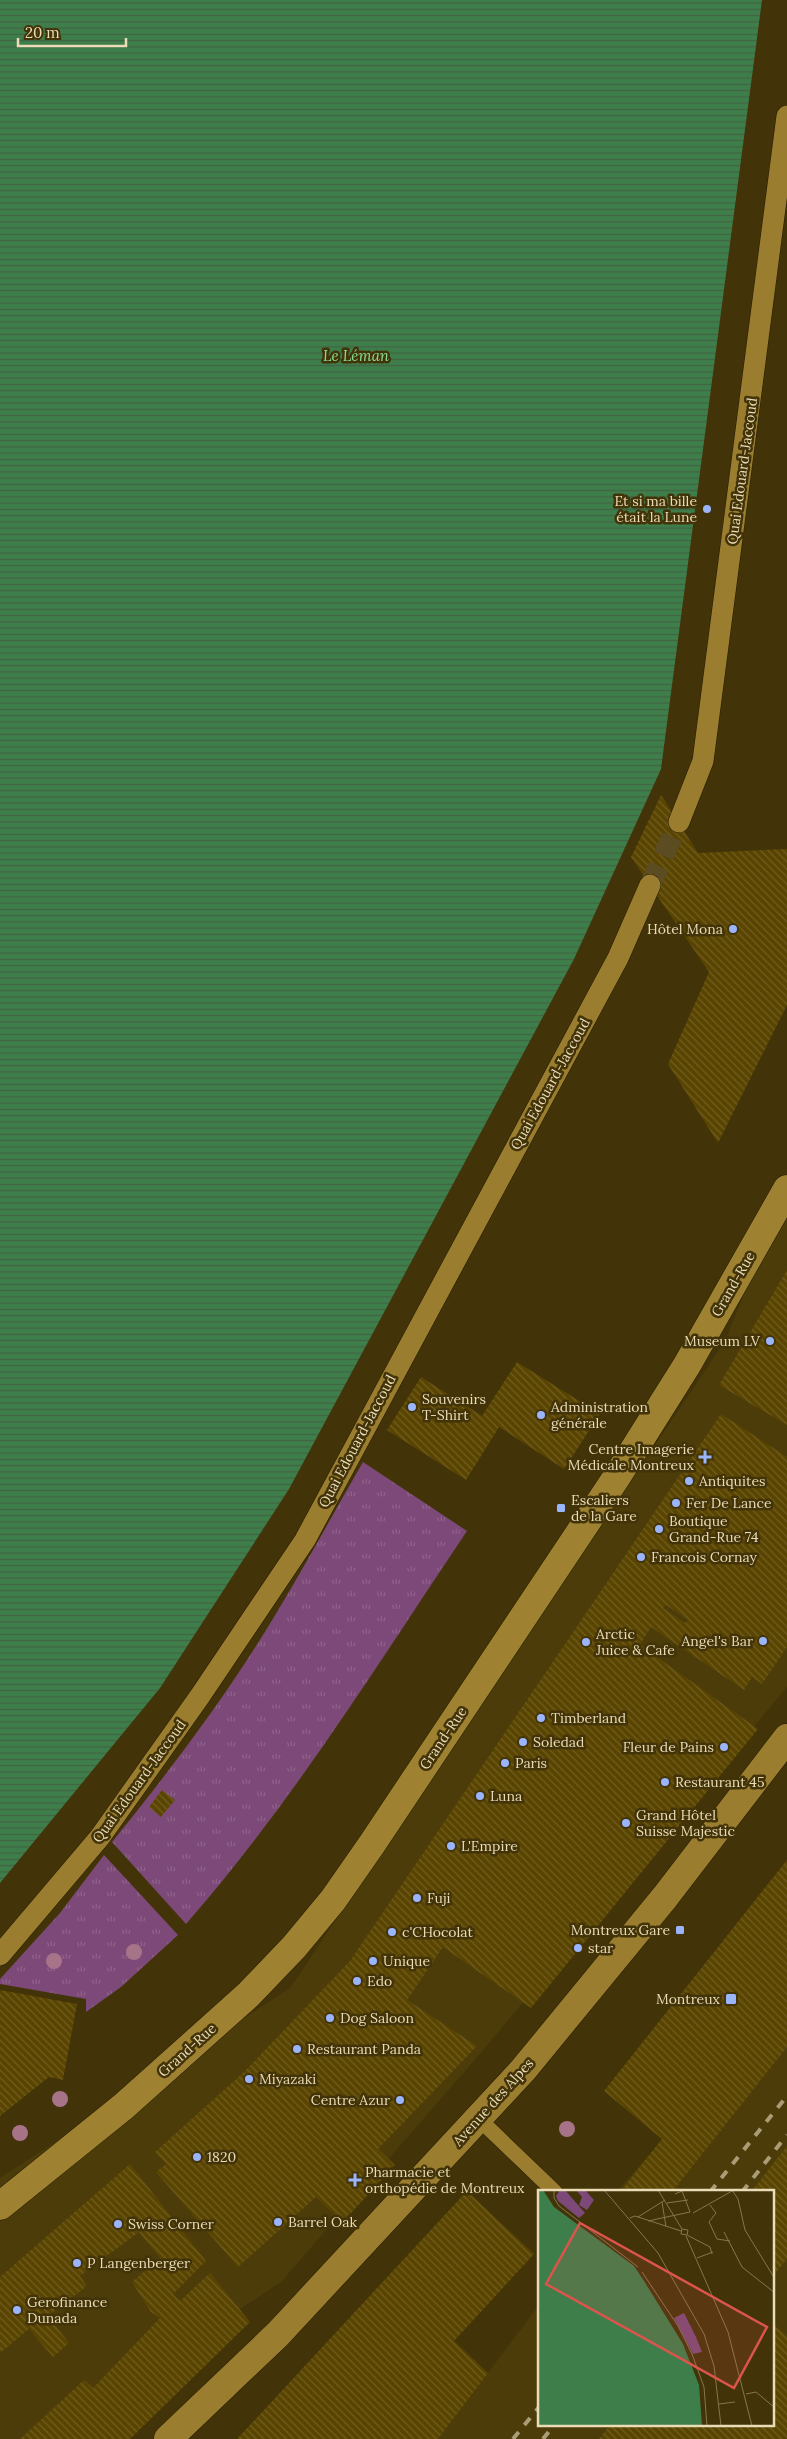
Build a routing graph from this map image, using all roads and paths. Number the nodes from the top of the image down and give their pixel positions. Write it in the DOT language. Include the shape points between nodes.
graph roads {
  1 [pos="787,116"];
  2 [pos="679,822"];
  3 [pos="650,886"];
  4 [pos="787,1189"];
  5 [pos="787,1738"];
  6 [pos="0,1955"];
  7 [pos="478,2118"];
  8 [pos="553,2190"];
  9 [pos="0,2206"];
  10 [pos="168,2439"];
  1 -- 2 [label="street, Quai Edouard-Jaccoud" via="703,761"];
  3 -- 6 [label="street, Quai Edouard-Jaccoud" via="618,958 305,1540 100,1837"];
  4 -- 9 [label="main road, Grand-Rue" via="687,1365 616,1478 333,1900 248,1995 124,2106"];
  5 -- 7 [label="street, Avenue des Alpes" via="665,1897 523,2070"];
  7 -- 8 [label="lane"];
  7 -- 10 [label="street, Avenue des Alpes" via="278,2334"];
}
